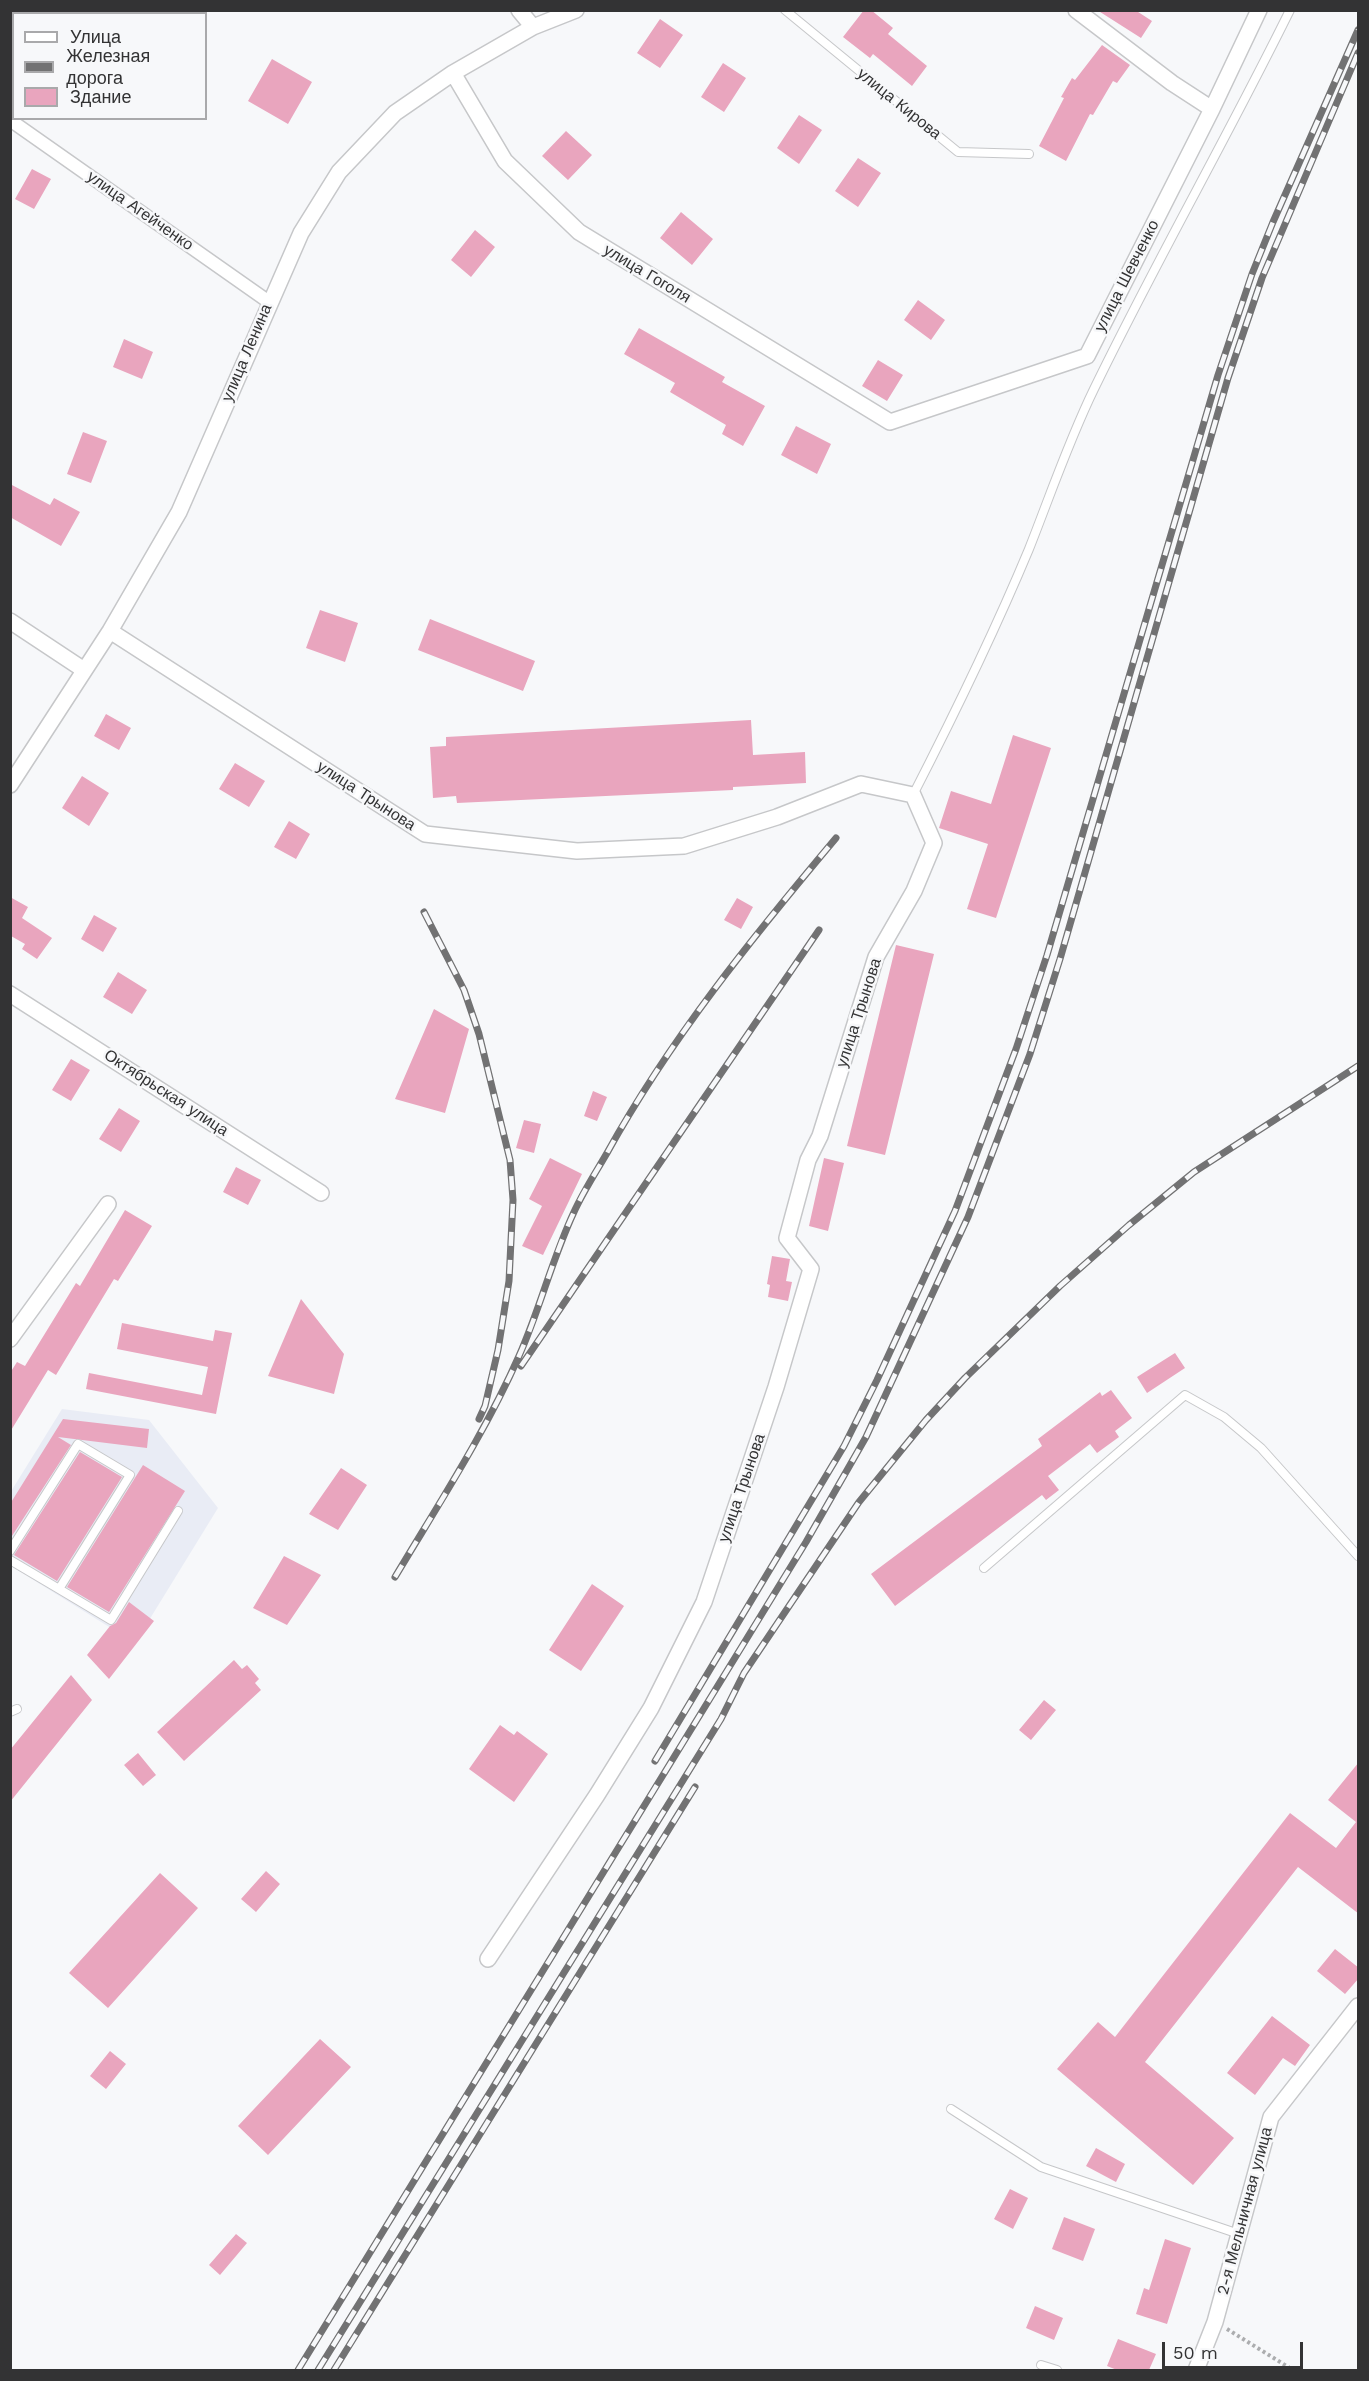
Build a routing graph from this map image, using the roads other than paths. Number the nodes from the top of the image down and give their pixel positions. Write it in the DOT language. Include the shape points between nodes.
graph roads {
  1 [pos="519,10"];
  2 [pos="576,10"];
  3 [pos="785,10"];
  4 [pos="1076,10"];
  5 [pos="1258,10"];
  6 [pos="1290,10"];
  7 [pos="533,27"];
  8 [pos="453,73"];
  9 [pos="1212,109"];
  10 [pos="10,120"];
  11 [pos="1029,153"];
  12 [pos="269,302"];
  13 [pos="890,422"];
  14 [pos="10,621"];
  15 [pos="110,631"];
  16 [pos="84,670"];
  17 [pos="10,785"];
  18 [pos="912,795"];
  19 [pos="10,994"];
  20 [pos="321,1193"];
  21 [pos="108,1204"];
  22 [pos="10,1339"];
  23 [pos="178,1511"];
  24 [pos="10,1551"];
  25 [pos="1359,1556"];
  26 [pos="10,1560"];
  27 [pos="984,1568"];
  28 [pos="59,1589"];
  29 [pos="488,1959"];
  30 [pos="1359,2006"];
  31 [pos="951,2109"];
  32 [pos="1239,2234"];
  33 [pos="1041,2365"];
  34 [pos="1057,2370"];
  35 [pos="1196,2370"];
  1 -- 7 [label="street"];
  2 -- 7 [label="street, улица Ленина"];
  3 -- 11 [label="lane, улица Кирова" via="958,152"];
  4 -- 9 [label="street"];
  5 -- 9 [label="street, улица Шевченко"];
  6 -- 18 [label="lane" via="1093,392 1028,552 952,719"];
  7 -- 8 [label="street, улица Ленина"];
  8 -- 12 [label="street, улица Ленина" via="395,113 339,172 301,233"];
  8 -- 13 [label="street, улица Гоголя" via="505,161 579,232"];
  9 -- 13 [label="street, улица Шевченко" via="1087,356"];
  10 -- 12 [label="street, улица Агейченко"];
  12 -- 15 [label="street, улица Ленина" via="179,512"];
  14 -- 16 [label="street"];
  15 -- 16 [label="street, улица Ленина"];
  15 -- 18 [label="street, улица Трынова" via="425,834 577,851 684,846 777,817 861,784"];
  16 -- 17 [label="street, улица Ленина"];
  18 -- 29 [label="street, улица Трынова" via="934,843 914,891 876,957 820,1136 808,1160 787,1238 811,1269 704,1602 651,1708"];
  19 -- 20 [label="street, Октябрьская улица"];
  21 -- 22 [label="street"];
  23 -- 28 [label="lane" via="111,1620"];
  24 -- 28 [label="lane" via="78,1444 130,1475"];
  25 -- 27 [label="lane" via="1262,1448 1224,1417 1185,1395"];
  26 -- 28 [label="lane"];
  30 -- 32 [label="street, 2-я Мельничная улица" via="1271,2116"];
  31 -- 32 [label="lane" via="1041,2167"];
  32 -- 35 [label="street, 2-я Мельничная улица" via="1215,2322"];
  33 -- 34 [label="lane"];
}
